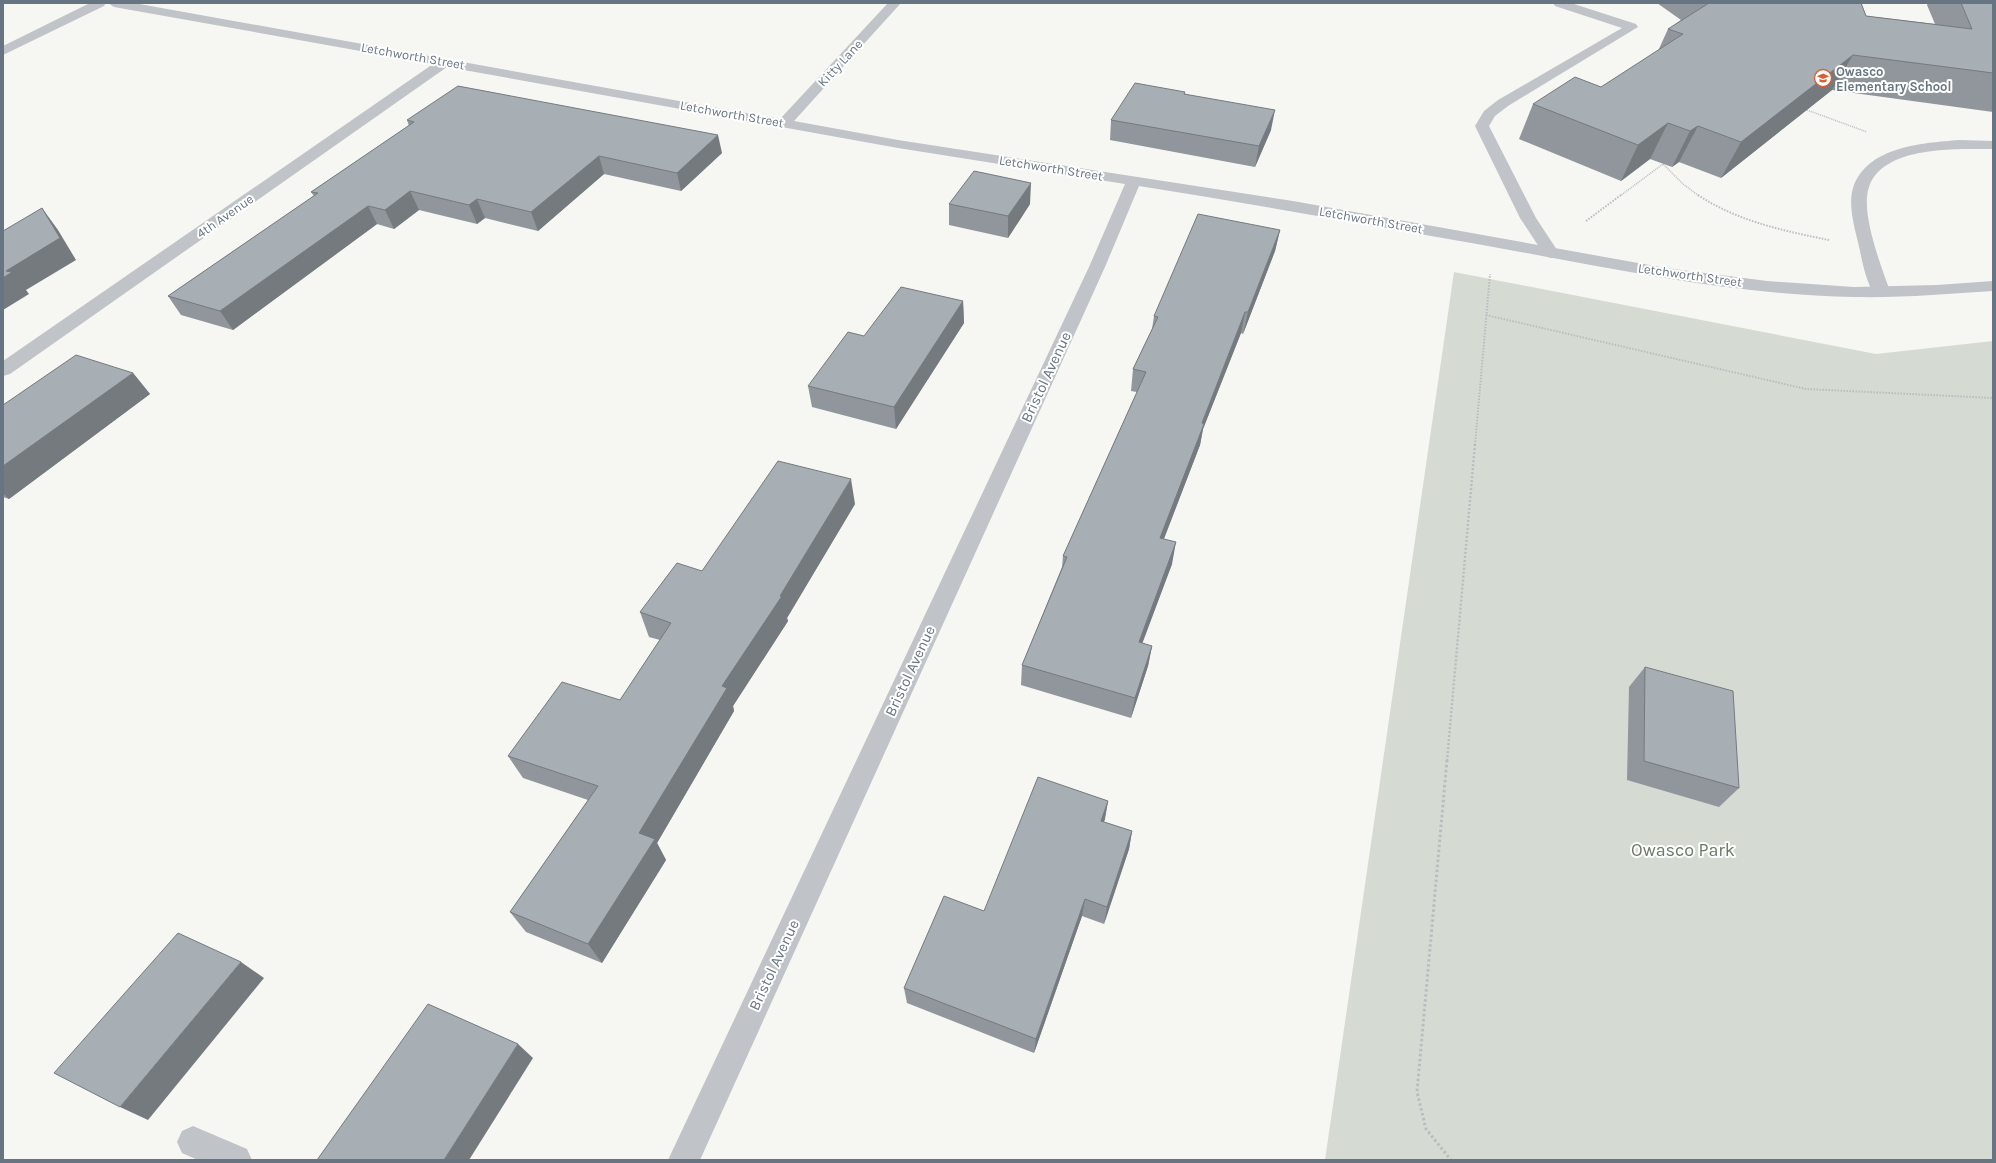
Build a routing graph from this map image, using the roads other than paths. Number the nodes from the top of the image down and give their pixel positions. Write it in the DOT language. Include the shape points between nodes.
graph roads {
  1 [pos="100,3"];
  2 [pos="114,3"];
  3 [pos="895,3"];
  4 [pos="1559,3"];
  5 [pos="3,51"];
  6 [pos="446,62"];
  7 [pos="784,123"];
  8 [pos="1993,145"];
  9 [pos="1134,181"];
  10 [pos="1551,253"];
  11 [pos="1993,286"];
  12 [pos="1881,291"];
  13 [pos="3,370"];
  14 [pos="193,1142"];
  15 [pos="236,1160"];
  16 [pos="684,1160"];
  1 -- 5 [label="street"];
  2 -- 6 [label="street, Letchworth Street"];
  3 -- 7 [label="street, Kitty Lane"];
  4 -- 10 [label="street" via="1632,27 1503,103 1489,114 1482,126 1528,218"];
  6 -- 7 [label="street, Letchworth Street"];
  6 -- 13 [label="street, 4th Avenue"];
  7 -- 9 [label="street, Letchworth Street" via="898,144"];
  8 -- 12 [label="street" via="1959,144 1919,148 1897,154 1866,175 1860,188 1865,243"];
  9 -- 10 [label="street, Letchworth Street" via="1293,206"];
  9 -- 16 [label="street, Bristol Avenue" via="1091,281"];
  10 -- 12 [label="street, Letchworth Street" via="1666,273 1767,286 1854,292"];
  11 -- 12 [label="street, Letchworth Street"];
  14 -- 15 [label="street"];
}
